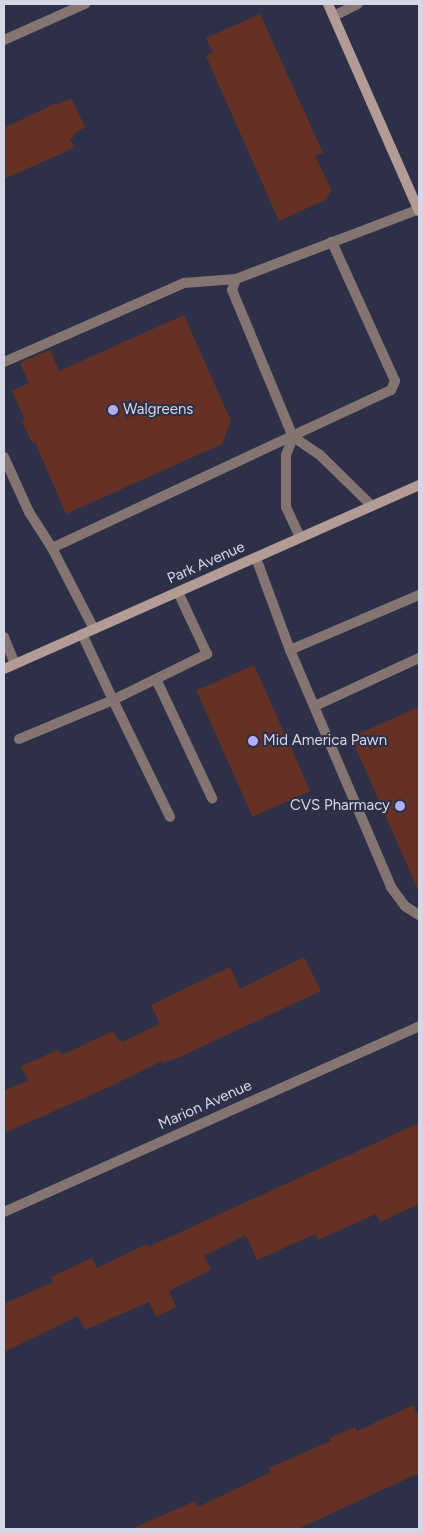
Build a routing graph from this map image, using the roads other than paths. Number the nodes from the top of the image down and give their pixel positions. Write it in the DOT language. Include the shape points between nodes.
graph roads {
  1 [pos="85,4"];
  2 [pos="328,4"];
  3 [pos="358,4"];
  4 [pos="334,16"];
  5 [pos="4,40"];
  6 [pos="419,210"];
  7 [pos="332,242"];
  8 [pos="236,279"];
  9 [pos="4,362"];
  10 [pos="292,437"];
  11 [pos="4,457"];
  12 [pos="419,485"];
  13 [pos="372,506"];
  14 [pos="300,538"];
  15 [pos="52,548"];
  16 [pos="256,558"];
  17 [pos="178,592"];
  18 [pos="419,595"];
  19 [pos="94,629"];
  20 [pos="82,634"];
  21 [pos="4,637"];
  22 [pos="290,650"];
  23 [pos="419,658"];
  24 [pos="15,664"];
  25 [pos="4,669"];
  26 [pos="156,679"];
  27 [pos="113,700"];
  28 [pos="314,706"];
  29 [pos="20,739"];
  30 [pos="212,798"];
  31 [pos="170,817"];
  32 [pos="419,915"];
  33 [pos="419,1026"];
  34 [pos="4,1212"];
  1 -- 5 [label="street"];
  2 -- 4 [label="main road"];
  3 -- 4 [label="street"];
  4 -- 6 [label="main road"];
  6 -- 7 [label="street"];
  7 -- 8 [label="street"];
  7 -- 10 [label="street" via="395,382 391,390"];
  8 -- 9 [label="street" via="184,283"];
  8 -- 10 [label="street" via="232,290"];
  10 -- 13 [label="street" via="320,455"];
  10 -- 14 [label="street" via="286,455 286,507"];
  10 -- 15 [label="street"];
  11 -- 15 [label="street" via="29,512"];
  12 -- 13 [label="main road, Park Avenue"];
  13 -- 14 [label="main road, Park Avenue"];
  14 -- 16 [label="main road, Park Avenue"];
  15 -- 19 [label="street"];
  16 -- 17 [label="main road, Park Avenue"];
  16 -- 22 [label="street"];
  17 -- 19 [label="main road, Park Avenue"];
  17 -- 26 [label="street" via="206,654"];
  18 -- 22 [label="street"];
  19 -- 20 [label="main road, Park Avenue"];
  20 -- 24 [label="main road, Park Avenue"];
  20 -- 27 [label="street"];
  21 -- 24 [label="street"];
  22 -- 28 [label="street"];
  23 -- 28 [label="street"];
  24 -- 25 [label="main road, Park Avenue"];
  26 -- 27 [label="street"];
  26 -- 30 [label="street"];
  27 -- 29 [label="street"];
  27 -- 31 [label="street"];
  28 -- 32 [label="street" via="391,887 405,906"];
  33 -- 34 [label="street, Marion Avenue"];
}
